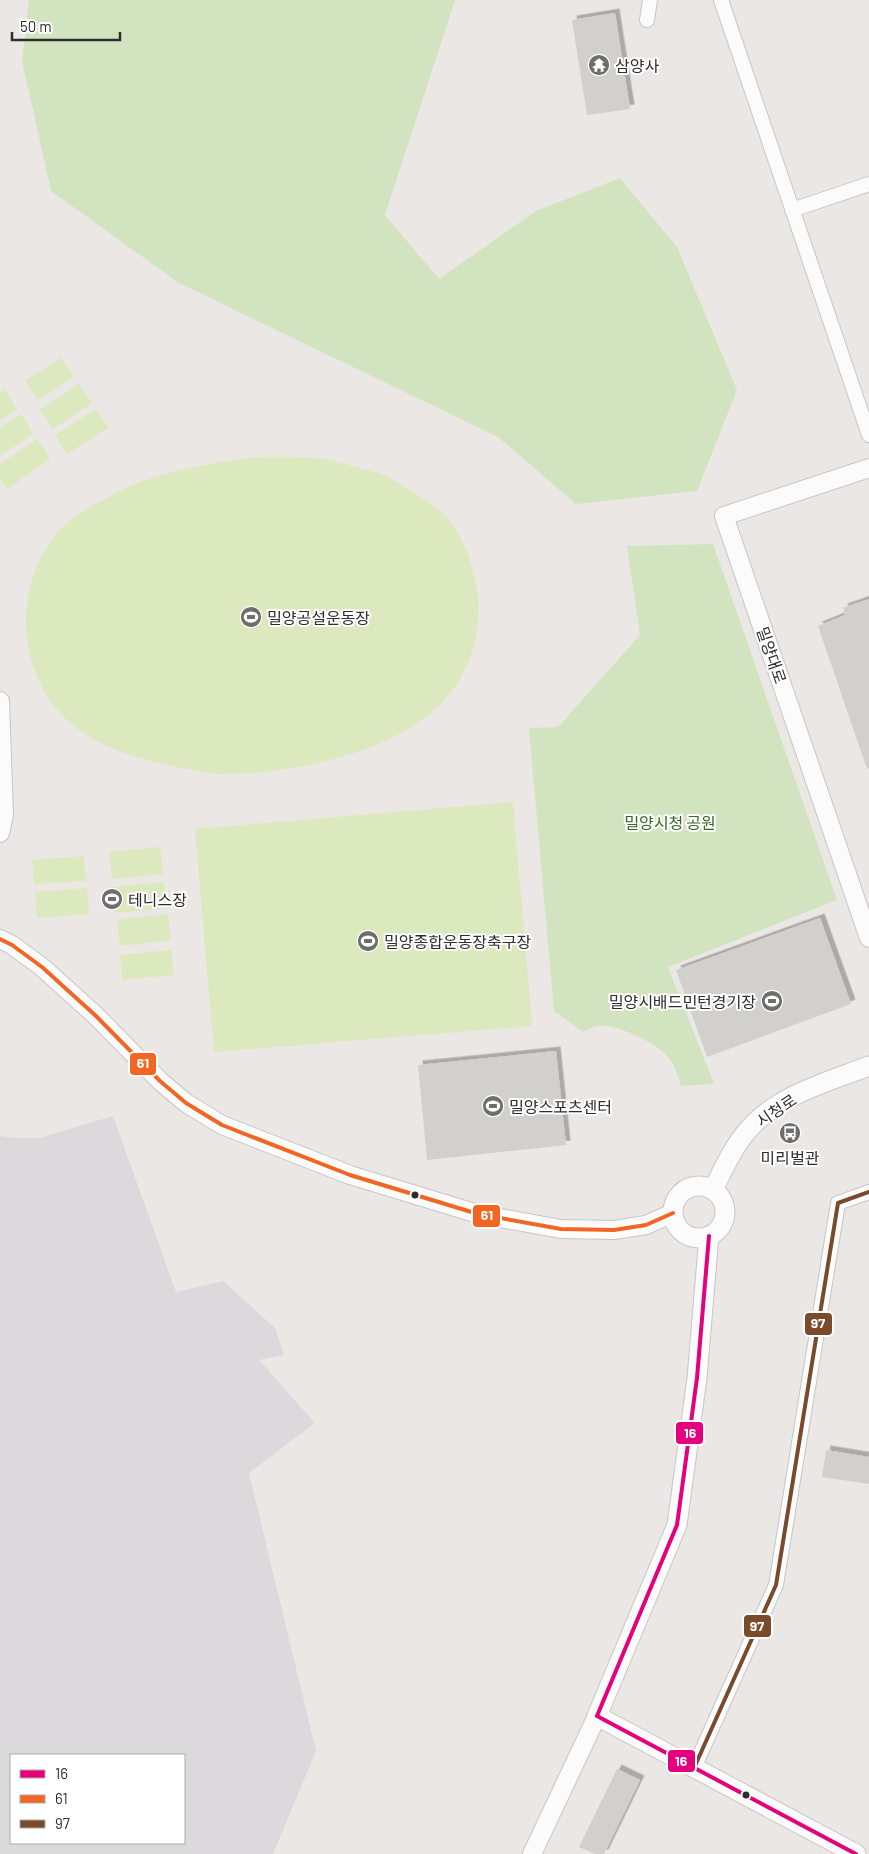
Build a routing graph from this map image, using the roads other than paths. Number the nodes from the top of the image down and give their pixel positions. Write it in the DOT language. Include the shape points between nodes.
graph roads {
  1 [pos="650,0"];
  2 [pos="721,0"];
  3 [pos="647,20"];
  4 [pos="869,184"];
  5 [pos="792,210"];
  6 [pos="869,435"];
  7 [pos="869,468"];
  8 [pos="0,701"];
  9 [pos="0,833"];
  10 [pos="869,938"];
  11 [pos="0,940"];
  12 [pos="869,1066"];
  13 [pos="713,1190"];
  14 [pos="869,1192"];
  15 [pos="673,1213"];
  16 [pos="708,1236"];
  17 [pos="597,1716"];
  18 [pos="694,1768"];
  19 [pos="532,1854"];
  20 [pos="856,1854"];
  1 -- 3 [label="street"];
  2 -- 5 [label="street"];
  4 -- 5 [label="street"];
  5 -- 6 [label="street"];
  7 -- 10 [label="street, 밀양대로" via="724,516"];
  8 -- 9 [label="street" via="4,815"];
  11 -- 15 [label="street" via="42,967 160,1081 222,1125 350,1175 478,1214 561,1229 614,1230 646,1225"];
  12 -- 13 [label="main road, 시청로" via="787,1098 762,1114 746,1131"];
  13 -- 15 [label="main road" via="698,1186 690,1188 678,1198"];
  13 -- 16 [label="main road" via="725,1210 721,1226"];
  14 -- 18 [label="street" via="838,1203 776,1585"];
  15 -- 16 [label="main road" via="685,1234 701,1238"];
  16 -- 17 [label="main road" via="697,1378 677,1526"];
  17 -- 18 [label="main road"];
  17 -- 19 [label="street"];
  18 -- 20 [label="main road"];
}
